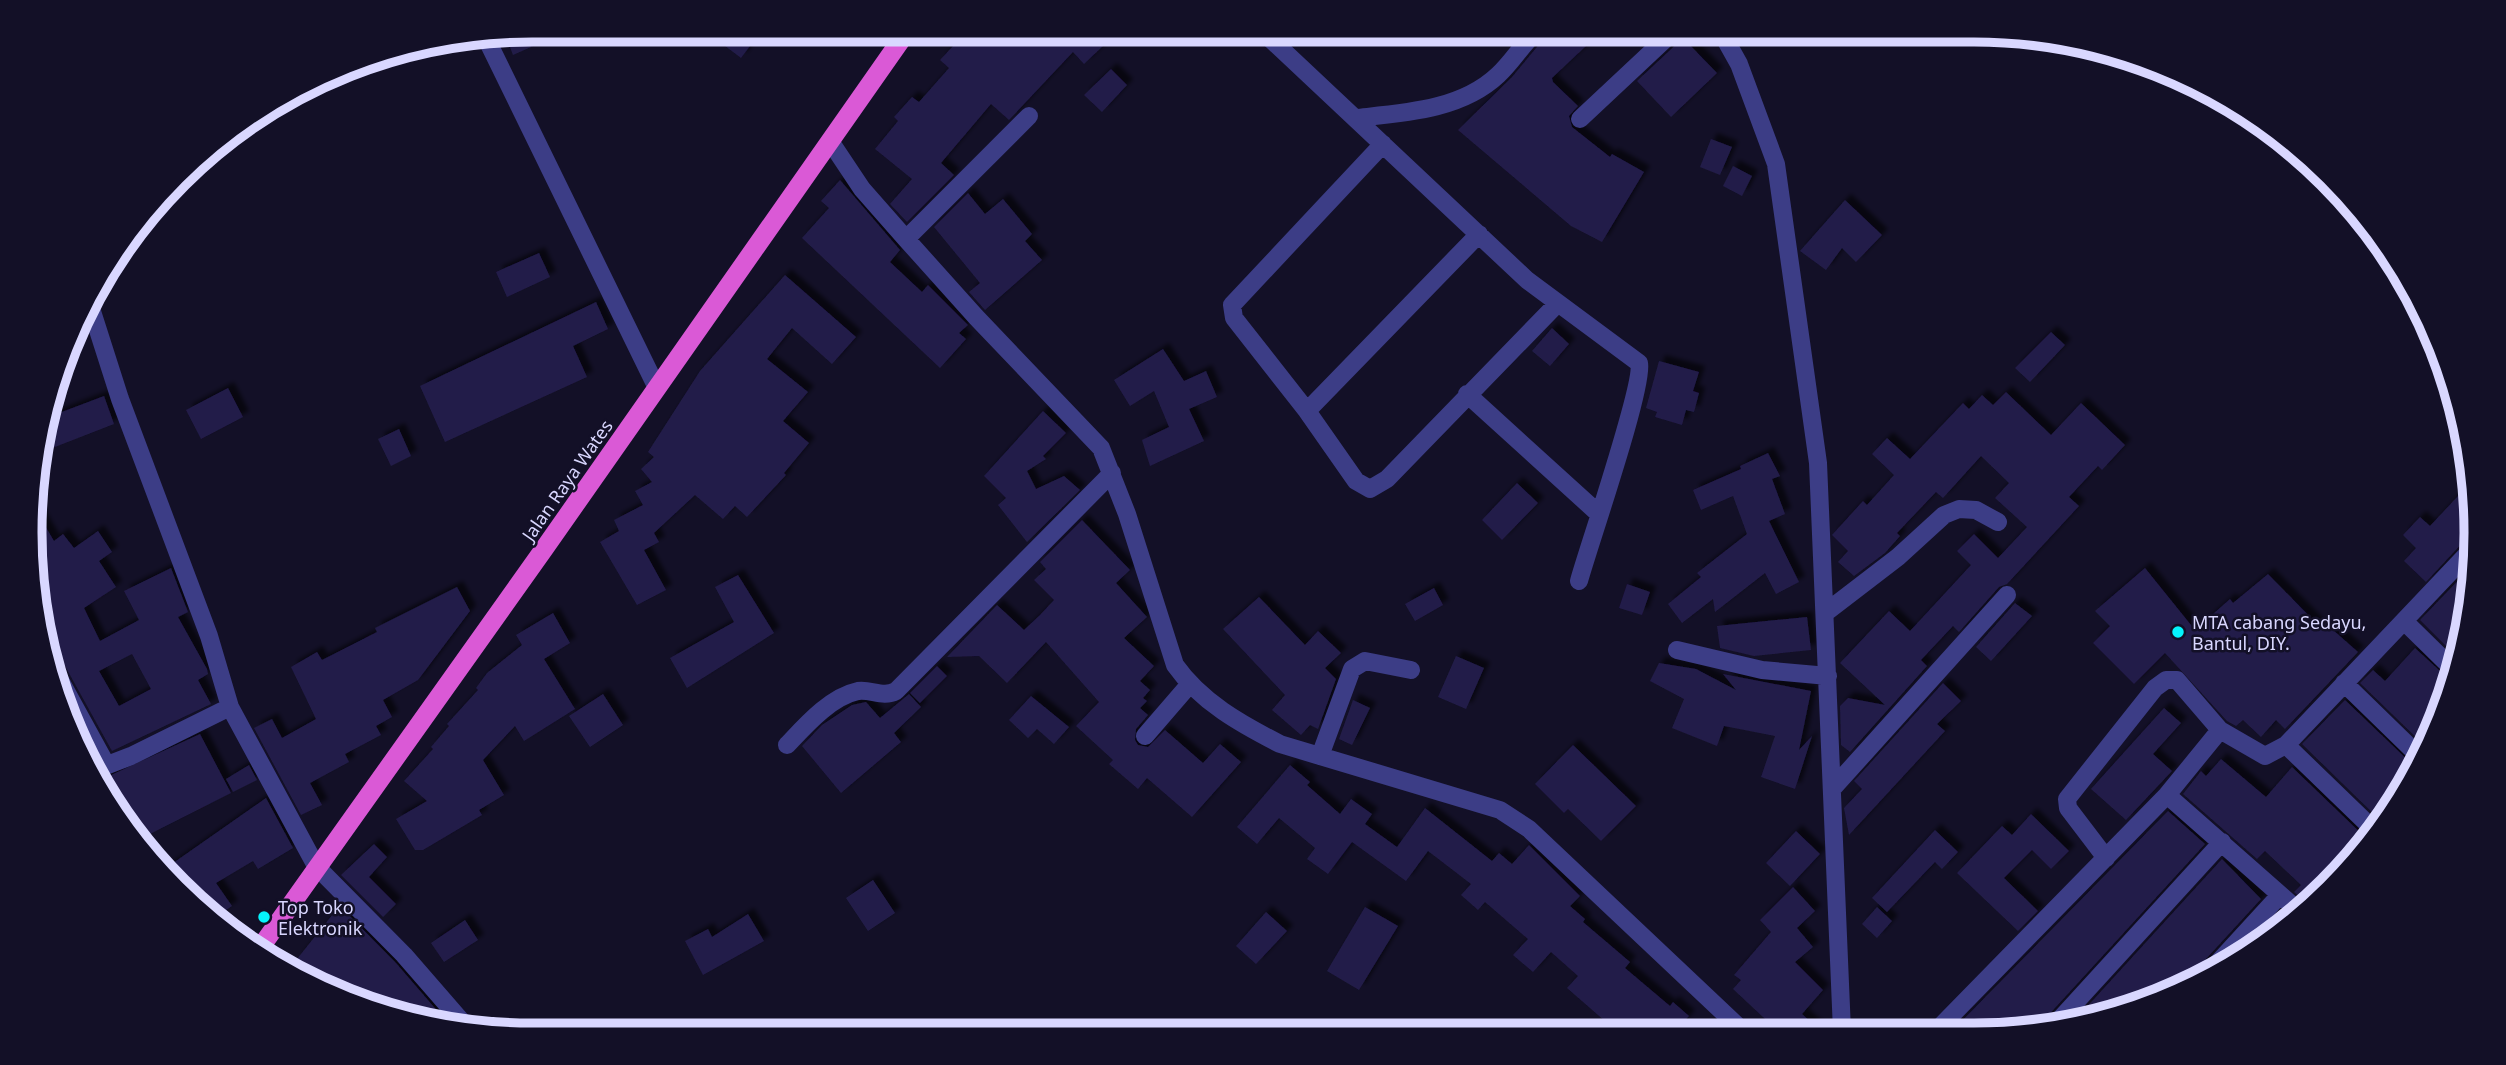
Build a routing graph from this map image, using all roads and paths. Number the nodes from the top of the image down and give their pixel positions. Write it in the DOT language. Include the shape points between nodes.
graph roads {
  1 [pos="900,42"];
  2 [pos="1274,42"];
  3 [pos="1527,42"];
  4 [pos="1662,42"];
  5 [pos="1727,42"];
  6 [pos="489,44"];
  7 [pos="1030,117"];
  8 [pos="1356,118"];
  9 [pos="1580,119"];
  10 [pos="830,141"];
  11 [pos="1383,144"];
  12 [pos="1479,234"];
  13 [pos="906,239"];
  14 [pos="1556,304"];
  15 [pos="93,315"];
  16 [pos="657,388"];
  17 [pos="1467,394"];
  18 [pos="1307,411"];
  19 [pos="1112,473"];
  20 [pos="1599,514"];
  21 [pos="1998,522"];
  22 [pos="2463,558"];
  23 [pos="1578,581"];
  24 [pos="2007,595"];
  25 [pos="1825,613"];
  26 [pos="2404,621"];
  27 [pos="1677,650"];
  28 [pos="2446,662"];
  29 [pos="1411,670"];
  30 [pos="1828,676"];
  31 [pos="2344,683"];
  32 [pos="1189,685"];
  33 [pos="230,707"];
  34 [pos="2220,730"];
  35 [pos="1145,736"];
  36 [pos="2286,745"];
  37 [pos="787,746"];
  38 [pos="2413,750"];
  39 [pos="1320,756"];
  40 [pos="102,766"];
  41 [pos="1833,788"];
  42 [pos="2167,796"];
  43 [pos="2368,824"];
  44 [pos="2221,842"];
  45 [pos="2106,858"];
  46 [pos="316,866"];
  47 [pos="2280,895"];
  48 [pos="2292,905"];
  49 [pos="264,942"];
  50 [pos="2229,951"];
  51 [pos="2064,1015"];
  52 [pos="458,1017"];
  53 [pos="1734,1023"];
  54 [pos="1842,1023"];
  55 [pos="1944,1023"];
  1 -- 10 [label="highway, Jalan Raya Wates"];
  2 -- 8 [label="street"];
  3 -- 8 [label="street" via="1498,75 1473,93 1408,112"];
  4 -- 9 [label="street"];
  5 -- 25 [label="street" via="1776,164 1818,463"];
  6 -- 16 [label="street"];
  7 -- 13 [label="street"];
  8 -- 11 [label="street"];
  10 -- 13 [label="street" via="862,188"];
  10 -- 16 [label="highway, Jalan Raya Wates"];
  11 -- 12 [label="street"];
  11 -- 18 [label="street" via="1232,305 1238,324"];
  12 -- 14 [label="street"];
  12 -- 18 [label="street"];
  13 -- 19 [label="street" via="1073,415 1101,448"];
  14 -- 17 [label="street"];
  14 -- 20 [label="street" via="1635,358 1642,370"];
  15 -- 33 [label="street" via="209,636"];
  16 -- 46 [label="highway, Jalan Raya Wates"];
  17 -- 18 [label="street" via="1387,479 1370,489 1356,481"];
  17 -- 20 [label="street"];
  19 -- 32 [label="street" via="1175,665"];
  19 -- 37 [label="street" via="896,691 858,691 835,702"];
  20 -- 23 [label="street"];
  21 -- 25 [label="street" via="1976,510 1959,509 1944,515"];
  22 -- 26 [label="street"];
  24 -- 41 [label="street"];
  25 -- 30 [label="street"];
  26 -- 28 [label="street"];
  26 -- 31 [label="street"];
  27 -- 30 [label="street" via="1762,670"];
  29 -- 39 [label="street" via="1365,661 1352,669"];
  30 -- 41 [label="street"];
  31 -- 36 [label="street"];
  31 -- 38 [label="street"];
  32 -- 35 [label="street"];
  32 -- 39 [label="street" via="1247,727 1280,744"];
  33 -- 40 [label="street" via="131,757"];
  33 -- 46 [label="street"];
  34 -- 36 [label="street" via="2265,756"];
  34 -- 42 [label="street"];
  34 -- 45 [label="street" via="2177,681 2165,680 2155,688 2067,799 2068,808"];
  36 -- 43 [label="street"];
  39 -- 53 [label="street" via="1500,810 1529,829"];
  41 -- 54 [label="street"];
  42 -- 44 [label="street"];
  42 -- 45 [label="street"];
  44 -- 47 [label="street"];
  44 -- 51 [label="street"];
  45 -- 55 [label="street"];
  46 -- 49 [label="highway, Jalan Raya Wates"];
  46 -- 52 [label="street"];
  47 -- 48 [label="street"];
  47 -- 50 [label="street"];
}
